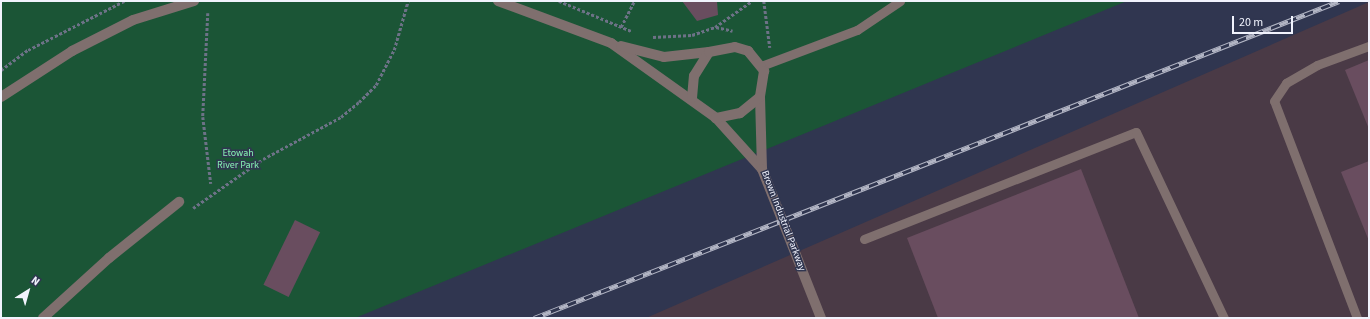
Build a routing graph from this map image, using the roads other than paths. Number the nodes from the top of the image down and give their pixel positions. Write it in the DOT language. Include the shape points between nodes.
graph roads {
  1 [pos="194,1"];
  2 [pos="498,1"];
  3 [pos="900,1"];
  4 [pos="611,43"];
  5 [pos="1369,46"];
  6 [pos="709,52"];
  7 [pos="761,66"];
  8 [pos="1,97"];
  9 [pos="760,97"];
  10 [pos="692,98"];
  11 [pos="716,118"];
  12 [pos="762,169"];
  13 [pos="179,202"];
  14 [pos="864,239"];
  15 [pos="43,318"];
  16 [pos="821,318"];
  17 [pos="1224,318"];
  18 [pos="1357,318"];
  1 -- 8 [label="street" via="127,23 72,51"];
  2 -- 4 [label="street"];
  3 -- 7 [label="lane" via="857,30"];
  4 -- 6 [label="street" via="664,57"];
  4 -- 10 [label="street"];
  5 -- 18 [label="lane" via="1317,65 1286,83 1274,101"];
  6 -- 7 [label="street" via="735,46 748,51"];
  6 -- 10 [label="street" via="694,76"];
  7 -- 9 [label="street" via="764,85"];
  9 -- 11 [label="street" via="740,113"];
  9 -- 12 [label="street, Brown Industrial Parkway"];
  10 -- 11 [label="street"];
  11 -- 12 [label="street"];
  12 -- 16 [label="street, Brown Industrial Parkway"];
  13 -- 15 [label="street" via="109,258"];
  14 -- 17 [label="lane" via="1136,132"];
}
